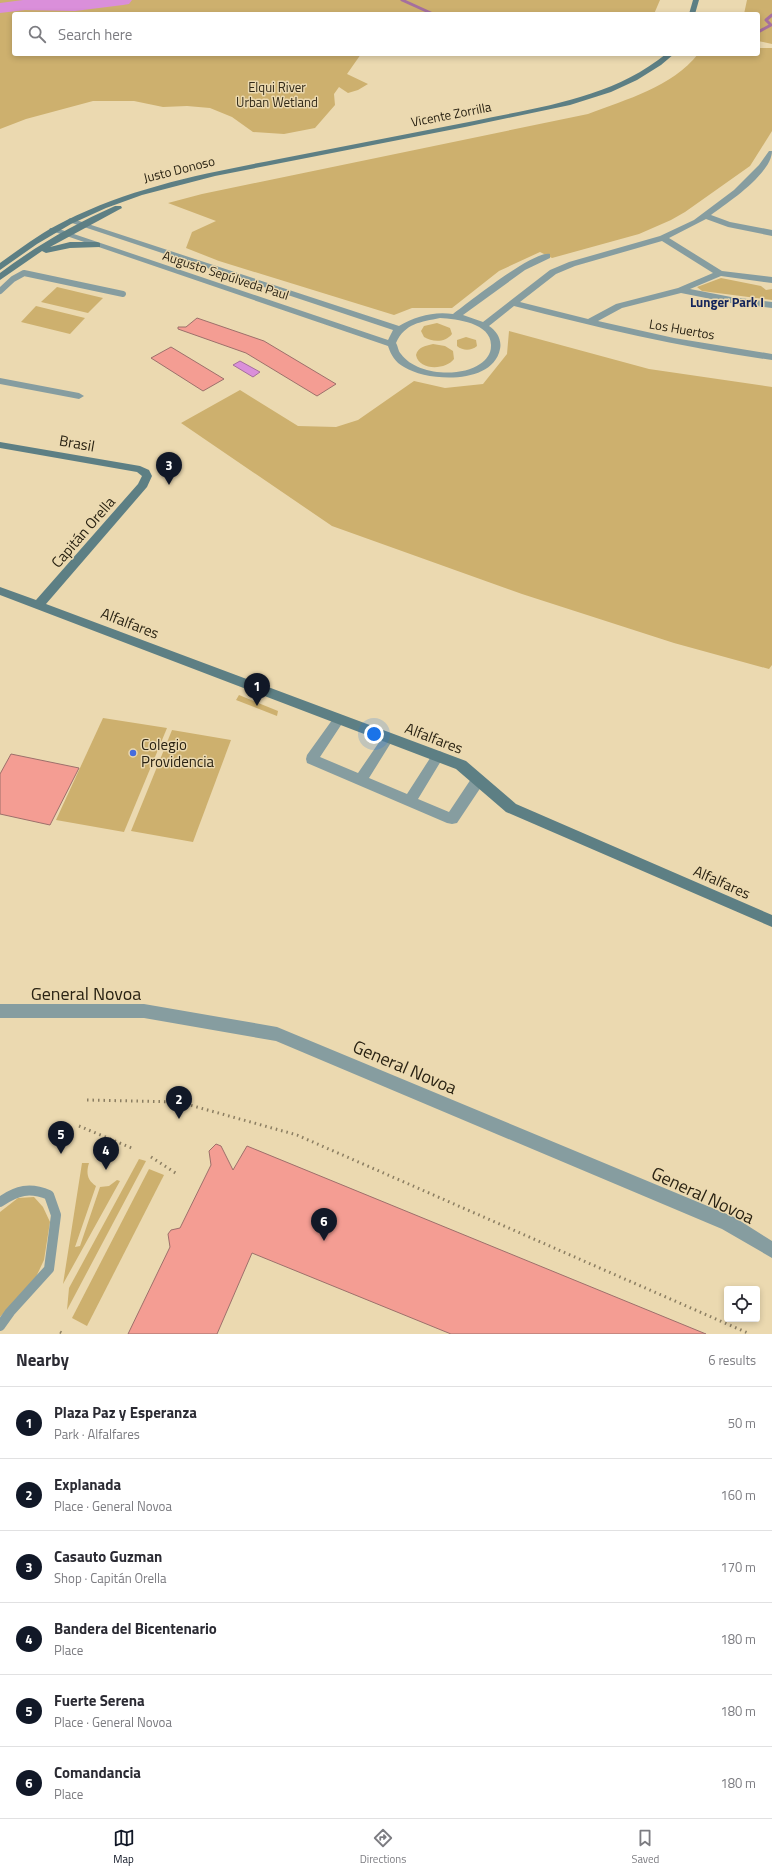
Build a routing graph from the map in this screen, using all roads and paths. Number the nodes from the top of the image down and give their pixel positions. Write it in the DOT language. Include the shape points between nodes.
graph roads {
  1 [pos="696,0"];
  2 [pos="693,12"];
  3 [pos="667,56"];
  4 [pos="772,153"];
  5 [pos="762,167"];
  6 [pos="772,168"];
  7 [pos="227,171"];
  8 [pos="705,216"];
  9 [pos="70,221"];
  10 [pos="82,225"];
  11 [pos="53,230"];
  12 [pos="772,233"];
  13 [pos="65,234"];
  14 [pos="663,238"];
  15 [pos="97,245"];
  16 [pos="169,253"];
  17 [pos="30,256"];
  18 [pos="547,256"];
  19 [pos="537,260"];
  20 [pos="155,264"];
  21 [pos="0,267"];
  22 [pos="553,272"];
  23 [pos="720,273"];
  24 [pos="0,277"];
  25 [pos="772,280"];
  26 [pos="681,290"];
  27 [pos="0,291"];
  28 [pos="123,294"];
  29 [pos="512,303"];
  30 [pos="772,305"];
  31 [pos="456,316"];
  32 [pos="588,322"];
  33 [pos="483,326"];
  34 [pos="399,329"];
  35 [pos="392,344"];
  36 [pos="772,357"];
  37 [pos="0,381"];
  38 [pos="79,396"];
  39 [pos="0,446"];
  40 [pos="147,476"];
  41 [pos="0,591"];
  42 [pos="38,606"];
  43 [pos="339,719"];
  44 [pos="388,738"];
  45 [pos="438,756"];
  46 [pos="360,780"];
  47 [pos="478,780"];
  48 [pos="410,801"];
  49 [pos="772,921"];
  50 [pos="0,1011"];
  51 [pos="87,1100"];
  52 [pos="78,1126"];
  53 [pos="134,1149"];
  54 [pos="151,1157"];
  55 [pos="177,1174"];
  56 [pos="0,1202"];
  57 [pos="772,1250"];
  58 [pos="0,1326"];
  59 [pos="750,1334"];
  1 -- 2 [label="main road"];
  3 -- 7 [label="main road, Vicente Zorrilla" via="627,82 568,103"];
  4 -- 5 [label="street"];
  5 -- 6 [label="street"];
  5 -- 8 [label="street" via="737,192"];
  7 -- 9 [label="main road, Justo Donoso" via="182,180 138,193"];
  7 -- 10 [label="main road, Justo Donoso" via="156,193"];
  8 -- 12 [label="street" via="728,224"];
  8 -- 14 [label="street"];
  9 -- 10 [label="street, Augusto Sepúlveda Paul"];
  9 -- 11 [label="main road, Justo Donoso"];
  10 -- 13 [label="main road, Justo Donoso"];
  10 -- 16 [label="street, Augusto Sepúlveda Paul"];
  11 -- 13 [label="street, Augusto Sepúlveda Paul"];
  11 -- 21 [label="main road, Justo Donoso"];
  13 -- 15 [label="street, Augusto Sepúlveda Paul"];
  13 -- 17 [label="main road, Justo Donoso"];
  14 -- 22 [label="street" via="572,264"];
  14 -- 23 [label="street"];
  15 -- 17 [label="main road" via="61,246"];
  15 -- 20 [label="street, Augusto Sepúlveda Paul"];
  16 -- 20 [label="street"];
  16 -- 34 [label="street, Augusto Sepúlveda Paul"];
  17 -- 24 [label="main road, Justo Donoso"];
  18 -- 19 [label="street"];
  19 -- 22 [label="street"];
  19 -- 31 [label="street" via="503,280"];
  20 -- 35 [label="street, Augusto Sepúlveda Paul"];
  22 -- 29 [label="street"];
  23 -- 25 [label="street"];
  23 -- 26 [label="street, Los Huertos"];
  26 -- 30 [label="street"];
  26 -- 32 [label="street, Los Huertos" via="619,306"];
  27 -- 28 [label="lane" via="24,273"];
  29 -- 32 [label="street, Los Huertos"];
  29 -- 33 [label="street"];
  31 -- 33 [label="street"];
  31 -- 34 [label="street" via="424,317 410,321"];
  32 -- 36 [label="street, Los Huertos" via="643,335"];
  33 -- 35 [label="street" via="492,334 496,343 495,353 479,370 461,375 425,374 409,368 397,359"];
  34 -- 35 [label="street" via="392,338"];
  37 -- 38 [label="street"];
  39 -- 40 [label="main road, Brasil" via="140,469"];
  40 -- 42 [label="main road, Capitán Orella" via="143,485"];
  41 -- 42 [label="main road, Alfalfares"];
  42 -- 43 [label="main road, Alfalfares"];
  43 -- 44 [label="main road, Alfalfares"];
  43 -- 46 [label="street" via="312,759"];
  44 -- 45 [label="main road, Alfalfares"];
  44 -- 46 [label="street"];
  45 -- 47 [label="main road, Alfalfares" via="461,765"];
  45 -- 48 [label="street"];
  46 -- 48 [label="street"];
  47 -- 48 [label="street" via="452,819"];
  47 -- 49 [label="main road, Alfalfares" via="511,808"];
  50 -- 57 [label="street, General Novoa" via="144,1011 277,1034 728,1223"];
  51 -- 59 [label="path" via="179,1102 297,1135"];
  52 -- 53 [label="path"];
  54 -- 55 [label="path"];
  56 -- 58 [label="lane" via="15,1191 35,1189 49,1195 56,1215 49,1269"];
}
